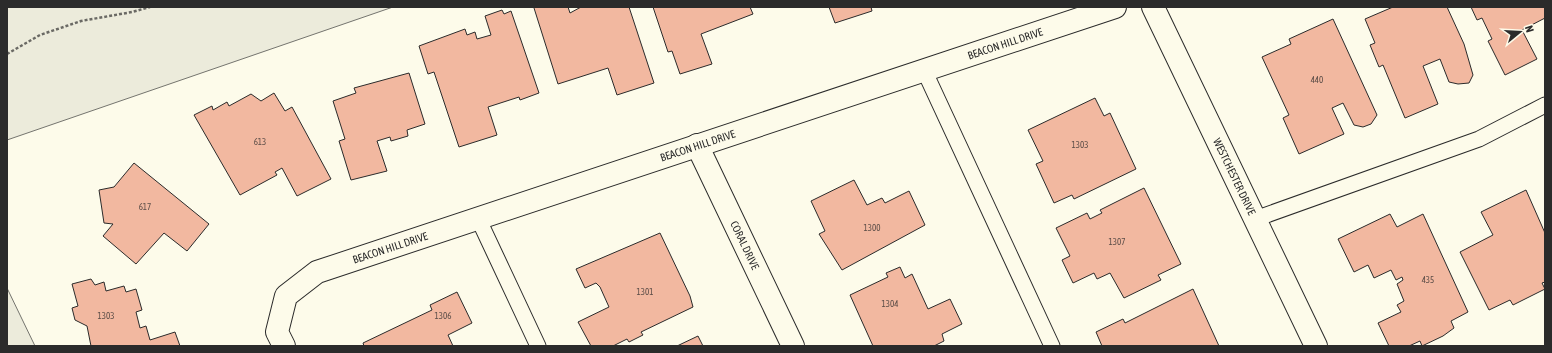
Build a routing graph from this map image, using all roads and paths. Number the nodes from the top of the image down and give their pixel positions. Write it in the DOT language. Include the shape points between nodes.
graph roads {
  1 [pos="150,7"];
  2 [pos="1115,7"];
  3 [pos="1153,7"];
  4 [pos="7,54"];
  5 [pos="924,70"];
  6 [pos="1545,104"];
  7 [pos="697,145"];
  8 [pos="478,218"];
  9 [pos="1255,219"];
  10 [pos="284,346"];
  11 [pos="538,346"];
  12 [pos="793,346"];
  13 [pos="1052,346"];
  14 [pos="1316,346"];
  1 -- 4 [label="path" via="81,21 40,35"];
  2 -- 5 [label="street, BEACON HILL DRIVE"];
  3 -- 9 [label="street, WESTCHESTER DRIVE"];
  5 -- 7 [label="street, BEACON HILL DRIVE"];
  5 -- 13 [label="lane"];
  6 -- 9 [label="lane" via="1479,139"];
  7 -- 8 [label="street, BEACON HILL DRIVE"];
  7 -- 12 [label="street, CORAL DRIVE"];
  8 -- 10 [label="street, BEACON HILL DRIVE" via="317,272 286,296 277,332"];
  8 -- 11 [label="lane"];
  9 -- 14 [label="street, WESTCHESTER DRIVE"];
}
